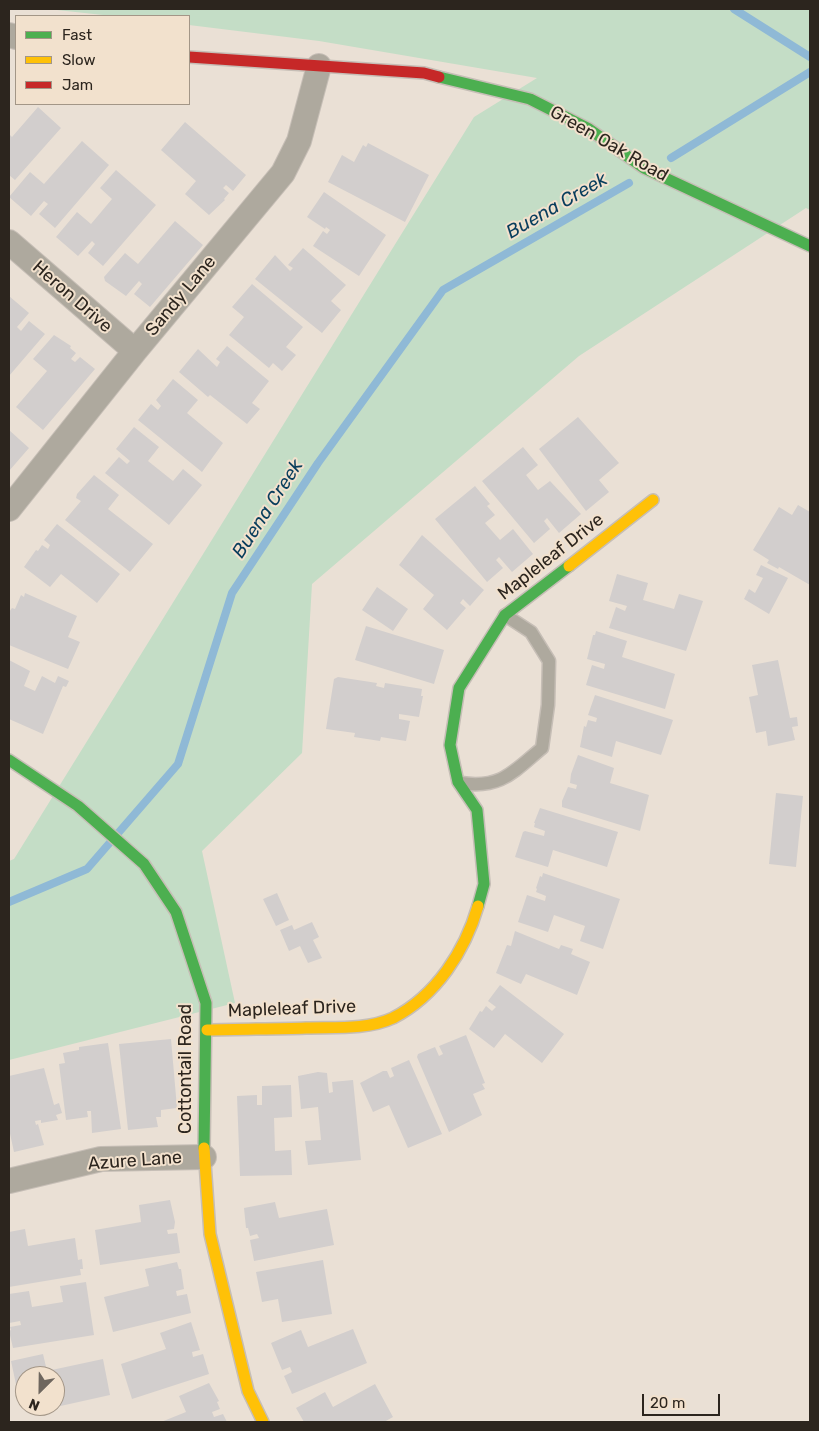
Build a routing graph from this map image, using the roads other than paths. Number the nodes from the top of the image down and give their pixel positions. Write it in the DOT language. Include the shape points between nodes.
graph roads {
  1 [pos="190,57"];
  2 [pos="319,66"];
  3 [pos="9,242"];
  4 [pos="810,246"];
  5 [pos="135,351"];
  6 [pos="653,500"];
  7 [pos="9,509"];
  8 [pos="505,615"];
  9 [pos="9,760"];
  10 [pos="458,782"];
  11 [pos="207,1030"];
  12 [pos="204,1157"];
  13 [pos="9,1181"];
  14 [pos="263,1422"];
  1 -- 2 [label="street, Green Oak Road"];
  2 -- 4 [label="street, Green Oak Road" via="424,73 530,98 589,129 644,168"];
  2 -- 5 [label="street, Sandy Lane" via="299,141 283,173"];
  3 -- 5 [label="street, Heron Drive"];
  5 -- 7 [label="street, Sandy Lane"];
  6 -- 8 [label="street, Mapleleaf Drive"];
  8 -- 10 [label="street, Mapleleaf Drive" via="460,688 450,745"];
  8 -- 10 [label="lane" via="532,632 549,661 542,748 505,779 478,786"];
  9 -- 11 [label="street, Cottontail Road" via="78,806 144,864 176,912 206,1003"];
  10 -- 11 [label="street, Mapleleaf Drive" via="477,810 484,884 472,927 449,968 430,991 392,1018 355,1027"];
  11 -- 12 [label="street, Cottontail Road"];
  12 -- 13 [label="street, Azure Lane" via="101,1159"];
  12 -- 14 [label="street, Cottontail Road" via="210,1234 248,1391"];
}
